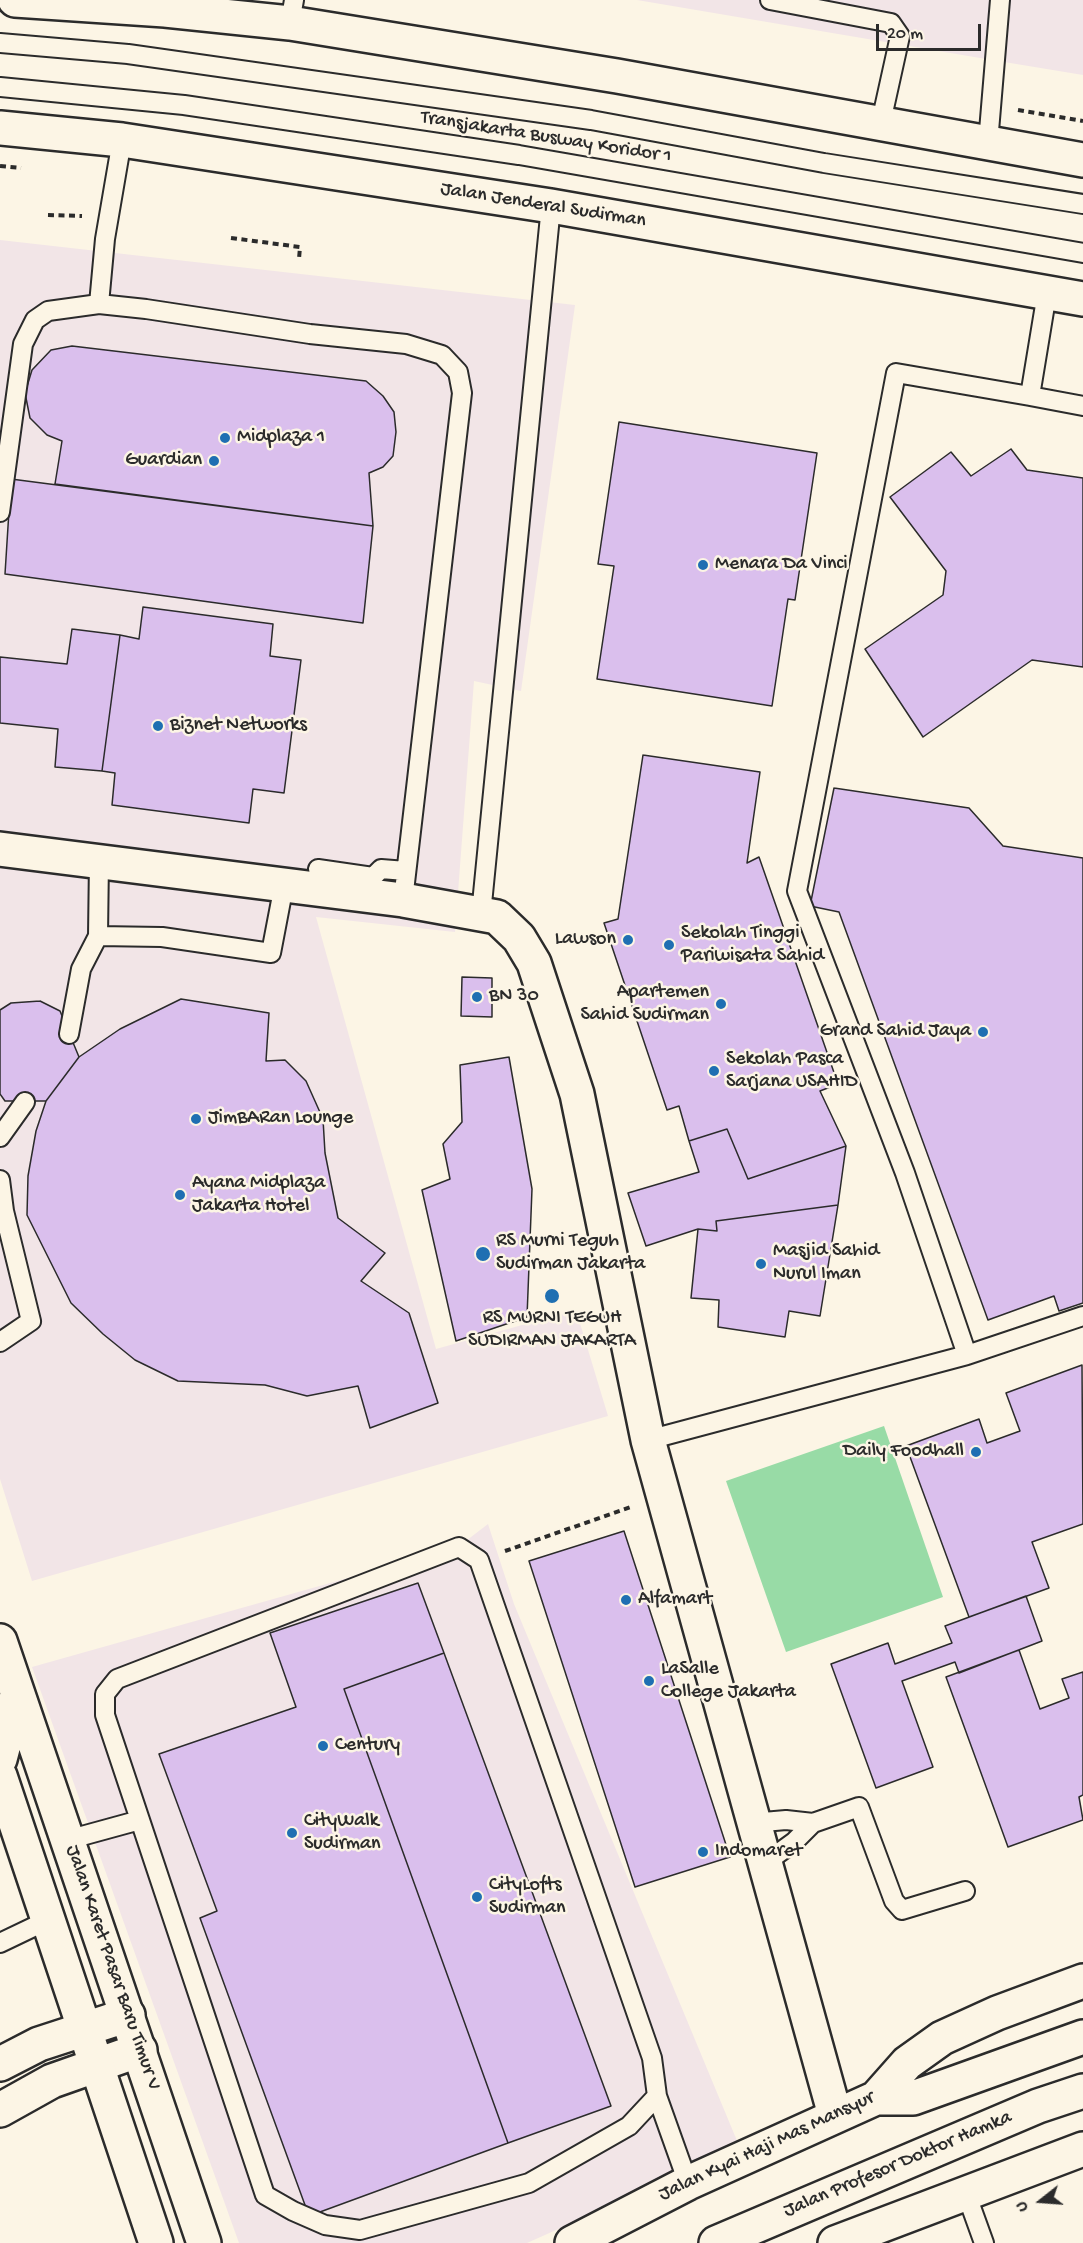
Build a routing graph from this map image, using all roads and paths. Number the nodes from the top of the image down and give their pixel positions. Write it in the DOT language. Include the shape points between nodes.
graph roads {
  1 [pos="15,0"];
  2 [pos="770,0"];
  3 [pos="1000,0"];
  4 [pos="160,5"];
  5 [pos="838,7"];
  6 [pos="292,11"];
  7 [pos="0,43"];
  8 [pos="0,87"];
  9 [pos="881,122"];
  10 [pos="0,128"];
  11 [pos="122,140"];
  12 [pos="988,143"];
  13 [pos="1083,160"];
  14 [pos="1083,204"];
  15 [pos="551,206"];
  16 [pos="48,215"];
  17 [pos="83,216"];
  18 [pos="231,237"];
  19 [pos="1083,253"];
  20 [pos="299,259"];
  21 [pos="1047,293"];
  22 [pos="1083,299"];
  23 [pos="99,304"];
  24 [pos="1030,396"];
  25 [pos="1083,406"];
  26 [pos="0,512"];
  27 [pos="0,849"];
  28 [pos="99,860"];
  29 [pos="318,869"];
  30 [pos="284,885"];
  31 [pos="405,886"];
  32 [pos="372,887"];
  33 [pos="481,914"];
  34 [pos="98,936"];
  35 [pos="69,1035"];
  36 [pos="24,1102"];
  37 [pos="0,1137"];
  38 [pos="0,1180"];
  39 [pos="1083,1316"];
  40 [pos="0,1342"];
  41 [pos="967,1355"];
  42 [pos="648,1440"];
  43 [pos="663,1495"];
  44 [pos="479,1560"];
  45 [pos="0,1641"];
  46 [pos="17,1695"];
  47 [pos="0,1759"];
  48 [pos="0,1776"];
  49 [pos="141,1820"];
  50 [pos="752,1823"];
  51 [pos="813,1823"];
  52 [pos="67,1840"];
  53 [pos="765,1863"];
  54 [pos="965,1891"];
  55 [pos="48,1920"];
  56 [pos="0,1943"];
  57 [pos="1083,1981"];
  58 [pos="128,2015"];
  59 [pos="85,2030"];
  60 [pos="1083,2037"];
  61 [pos="140,2050"];
  62 [pos="0,2064"];
  63 [pos="97,2065"];
  64 [pos="1083,2091"];
  65 [pos="8,2094"];
  66 [pos="657,2096"];
  67 [pos="876,2098"];
  68 [pos="835,2115"];
  69 [pos="1083,2149"];
  70 [pos="688,2183"];
  71 [pos="966,2193"];
  72 [pos="149,2241"];
  73 [pos="204,2243"];
  74 [pos="572,2243"];
  75 [pos="716,2243"];
  76 [pos="835,2243"];
  77 [pos="984,2243"];
  1 -- 4 [label="main road"];
  2 -- 5 [label="lane"];
  3 -- 12 [label="lane"];
  4 -- 6 [label="main road"];
  5 -- 9 [label="lane" via="891,23 900,36"];
  6 -- 9 [label="main road"];
  7 -- 14 [label="lane, Transjakarta Busway Koridor 1" via="128,54 580,118 824,163"];
  8 -- 19 [label="lane, Transjakarta Busway Koridor 1" via="184,105 519,155"];
  9 -- 12 [label="main road"];
  10 -- 11 [label="main road, Jalan Jenderal Sudirman"];
  11 -- 15 [label="main road, Jalan Jenderal Sudirman"];
  11 -- 23 [label="lane"];
  12 -- 13 [label="main road"];
  15 -- 21 [label="main road, Jalan Jenderal Sudirman"];
  15 -- 33 [label="lane"];
  16 -- 17 [label="path"];
  18 -- 20 [label="path" via="300,247"];
  21 -- 22 [label="main road, Jalan Jenderal Sudirman"];
  21 -- 24 [label="lane"];
  23 -- 26 [label="lane" via="48,311 35,320 23,344"];
  23 -- 31 [label="lane" via="406,344 442,355 458,372 462,393"];
  24 -- 25 [label="lane"];
  24 -- 41 [label="lane" via="896,373 797,891 905,1173"];
  27 -- 28 [label="main road"];
  28 -- 30 [label="main road"];
  28 -- 34 [label="lane"];
  29 -- 32 [label="lane"];
  30 -- 32 [label="main road"];
  30 -- 34 [label="lane" via="271,952 162,937"];
  31 -- 32 [label="main road"];
  31 -- 33 [label="main road"];
  33 -- 42 [label="main road" via="497,917 519,938 534,963 573,1083 590,1149"];
  34 -- 35 [label="lane" via="81,969"];
  36 -- 37 [label="lane"];
  38 -- 40 [label="lane" via="31,1321"];
  39 -- 41 [label="lane"];
  41 -- 42 [label="lane"];
  42 -- 43 [label="main road"];
  43 -- 44 [label="path"];
  43 -- 50 [label="main road"];
  44 -- 49 [label="lane" via="459,1547 117,1679 105,1695 105,1715"];
  44 -- 66 [label="lane" via="652,2058"];
  45 -- 46 [label="main road, Jalan Karet Pasar Baru Timur V"];
  46 -- 47 [label="main road"];
  46 -- 52 [label="main road, Jalan Karet Pasar Baru Timur V"];
  48 -- 55 [label="main road"];
  49 -- 52 [label="lane"];
  49 -- 66 [label="lane" via="265,2195 293,2211 325,2225 360,2230 529,2183 629,2126"];
  50 -- 51 [label="lane"];
  50 -- 53 [label="main road"];
  51 -- 53 [label="lane"];
  51 -- 54 [label="lane" via="859,1807 894,1901 902,1910"];
  52 -- 58 [label="main road, Jalan Karet Pasar Baru Timur V"];
  53 -- 68 [label="main road"];
  55 -- 56 [label="lane"];
  55 -- 59 [label="main road"];
  57 -- 67 [label="main road, Jalan Kyai Haji Mas Mansyur" via="942,2038 907,2062"];
  58 -- 59 [label="main road"];
  58 -- 61 [label="main road, Jalan Karet Pasar Baru Timur V"];
  59 -- 62 [label="main road" via="39,2044"];
  59 -- 63 [label="main road"];
  60 -- 67 [label="main road" via="914,2098"];
  61 -- 63 [label="main road"];
  61 -- 73 [label="main road, Jalan Karet Pasar Baru Timur V"];
  63 -- 65 [label="main road"];
  63 -- 72 [label="main road"];
  64 -- 75 [label="main road, Jalan Profesor Doktor Hamka" via="1038,2106"];
  66 -- 70 [label="lane"];
  67 -- 68 [label="main road, Jalan Kyai Haji Mas Mansyur"];
  68 -- 70 [label="main road, Jalan Kyai Haji Mas Mansyur"];
  69 -- 71 [label="main road"];
  70 -- 74 [label="main road, Jalan Kyai Haji Mas Mansyur"];
  71 -- 76 [label="main road"];
  71 -- 77 [label="lane"];
}
